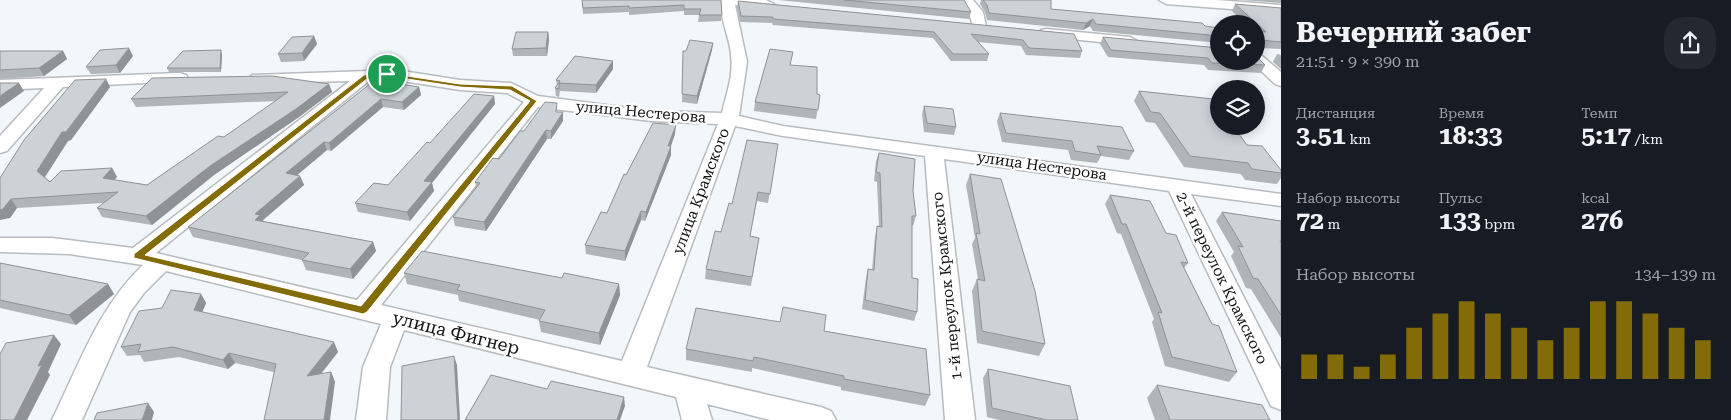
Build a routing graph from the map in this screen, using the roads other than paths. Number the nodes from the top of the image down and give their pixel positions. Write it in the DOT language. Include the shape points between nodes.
graph roads {
  1 [pos="724,0"];
  2 [pos="966,0"];
  3 [pos="1166,0"];
  4 [pos="785,6"];
  5 [pos="1281,9"];
  6 [pos="960,24"];
  7 [pos="979,26"];
  8 [pos="997,28"];
  9 [pos="1033,32"];
  10 [pos="1140,42"];
  11 [pos="1265,55"];
  12 [pos="1273,55"];
  13 [pos="1265,66"];
  14 [pos="366,76"];
  15 [pos="199,78"];
  16 [pos="244,78"];
  17 [pos="1281,81"];
  18 [pos="57,84"];
  19 [pos="0,85"];
  20 [pos="534,101"];
  21 [pos="729,119"];
  22 [pos="0,147"];
  23 [pos="934,153"];
  24 [pos="1176,184"];
  25 [pos="1281,200"];
  26 [pos="0,245"];
  27 [pos="149,259"];
  28 [pos="363,310"];
  29 [pos="398,318"];
  30 [pos="630,376"];
  31 [pos="688,389"];
  32 [pos="1281,398"];
  33 [pos="67,420"];
  34 [pos="371,420"];
  35 [pos="697,420"];
  36 [pos="822,420"];
  37 [pos="960,420"];
  1 -- 4 [label="street"];
  1 -- 21 [label="street, улица Крамского" via="739,55"];
  2 -- 7 [label="street" via="976,12"];
  3 -- 5 [label="street"];
  6 -- 7 [label="street"];
  7 -- 8 [label="street"];
  9 -- 10 [label="street"];
  11 -- 12 [label="street"];
  13 -- 17 [label="street"];
  14 -- 16 [label="street, улица Нестерова"];
  14 -- 20 [label="street, улица Нестерова" via="396,75 460,86 512,88"];
  14 -- 27 [label="street"];
  15 -- 18 [label="street"];
  18 -- 19 [label="street"];
  18 -- 22 [label="street"];
  20 -- 21 [label="street, улица Нестерова" via="651,116"];
  20 -- 28 [label="street"];
  21 -- 23 [label="street, улица Нестерова" via="783,131"];
  21 -- 30 [label="street, улица Крамского"];
  23 -- 24 [label="street, улица Нестерова"];
  23 -- 37 [label="street, 1-й переулок Крамского"];
  24 -- 25 [label="street, улица Нестерова"];
  24 -- 32 [label="street, 2-й переулок Крамского"];
  26 -- 27 [label="street, улица Фигнер" via="61,244"];
  27 -- 28 [label="street, улица Фигнер"];
  27 -- 33 [label="street" via="119,309"];
  28 -- 29 [label="street, улица Фигнер"];
  29 -- 30 [label="street, улица Фигнер"];
  29 -- 34 [label="street" via="379,353"];
  30 -- 31 [label="street, улица Фигнер"];
  31 -- 35 [label="street"];
  31 -- 36 [label="street, улица Фигнер"];
}
